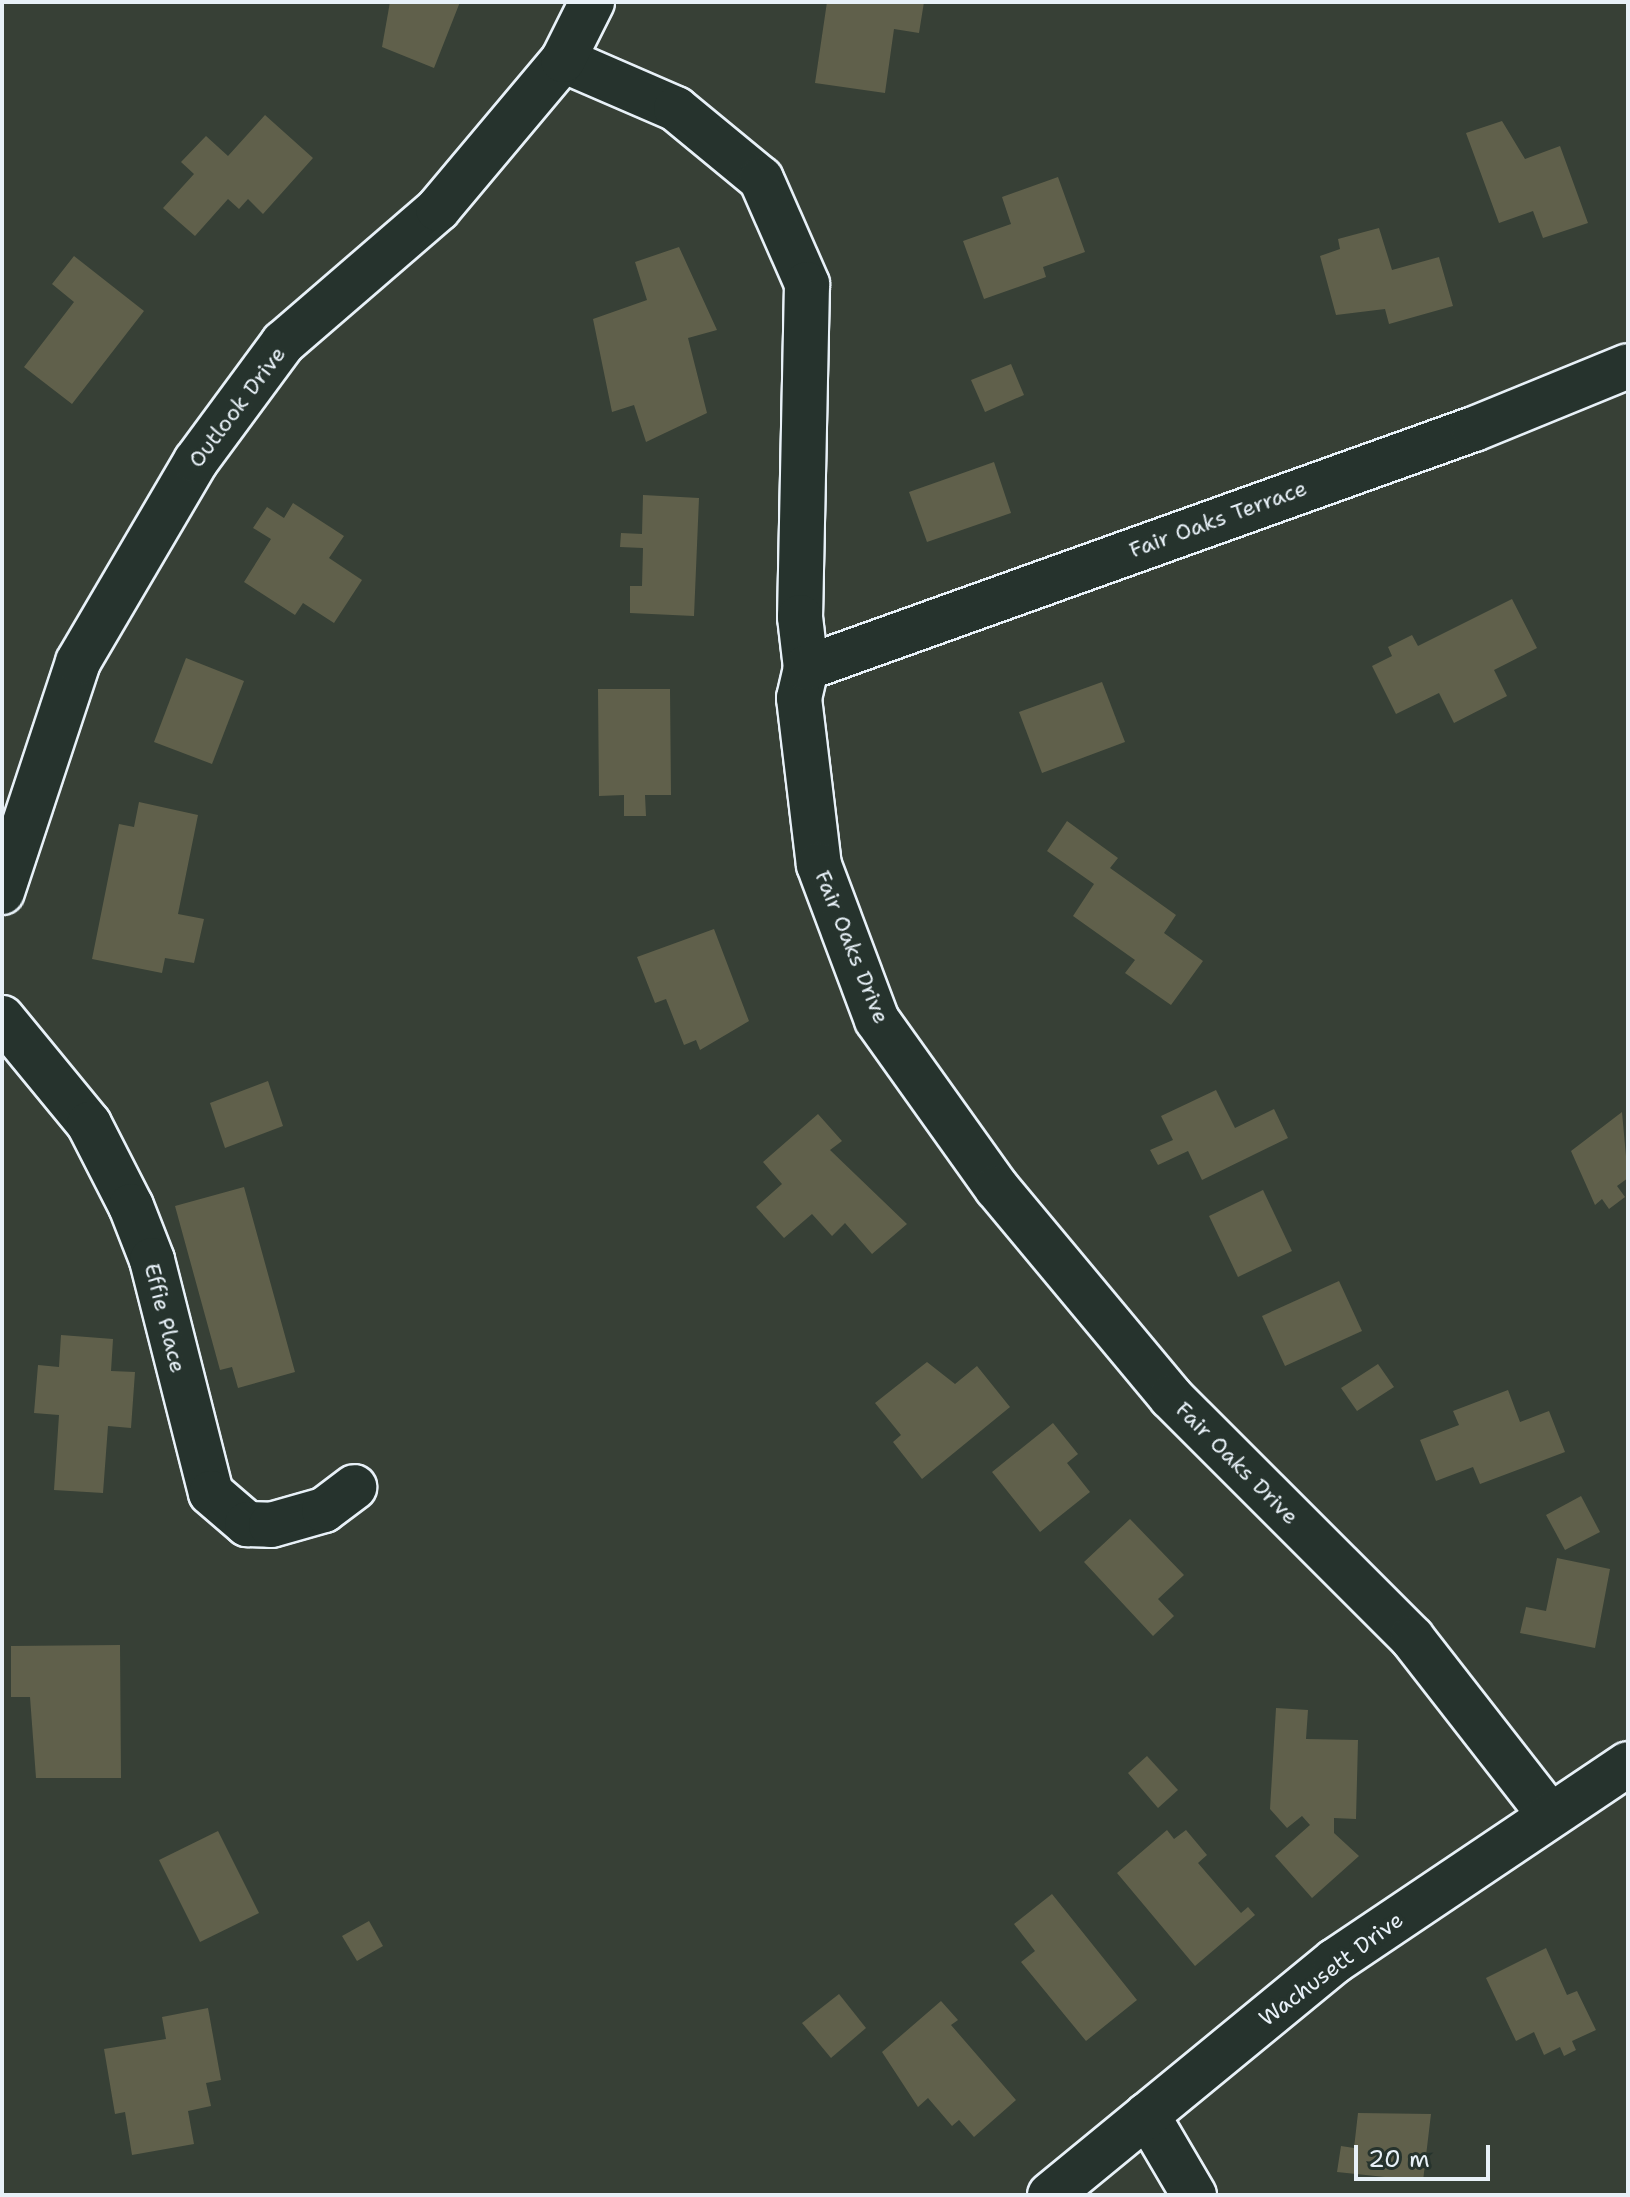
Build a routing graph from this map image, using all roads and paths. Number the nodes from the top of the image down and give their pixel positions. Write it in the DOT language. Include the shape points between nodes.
graph roads {
  1 [pos="592,2"];
  2 [pos="563,60"];
  3 [pos="1628,366"];
  4 [pos="806,668"];
  5 [pos="2,892"];
  6 [pos="2,1018"];
  7 [pos="354,1487"];
  8 [pos="1628,1764"];
  9 [pos="1548,1813"];
  10 [pos="1147,2115"];
  11 [pos="1050,2195"];
  12 [pos="1194,2195"];
  1 -- 2 [label="street, Outlook Drive"];
  2 -- 4 [label="street, Fair Oaks Drive" via="676,109 761,179 792,239 810,318 801,430 800,617"];
  2 -- 5 [label="street, Outlook Drive" via="438,209 283,343 196,461 78,662"];
  3 -- 4 [label="street, Fair Oaks Terrace" via="1474,429"];
  4 -- 9 [label="street, Fair Oaks Drive" via="799,698 819,865 877,1020 997,1188 1171,1397 1412,1638"];
  6 -- 7 [label="street, Effie Place" via="89,1124 131,1206 152,1260 211,1493 247,1524 271,1525 324,1510"];
  8 -- 9 [label="street, Wachusett Drive"];
  9 -- 10 [label="street, Wachusett Drive" via="1335,1961"];
  10 -- 11 [label="street, Wachusett Drive"];
  10 -- 12 [label="street"];
}
